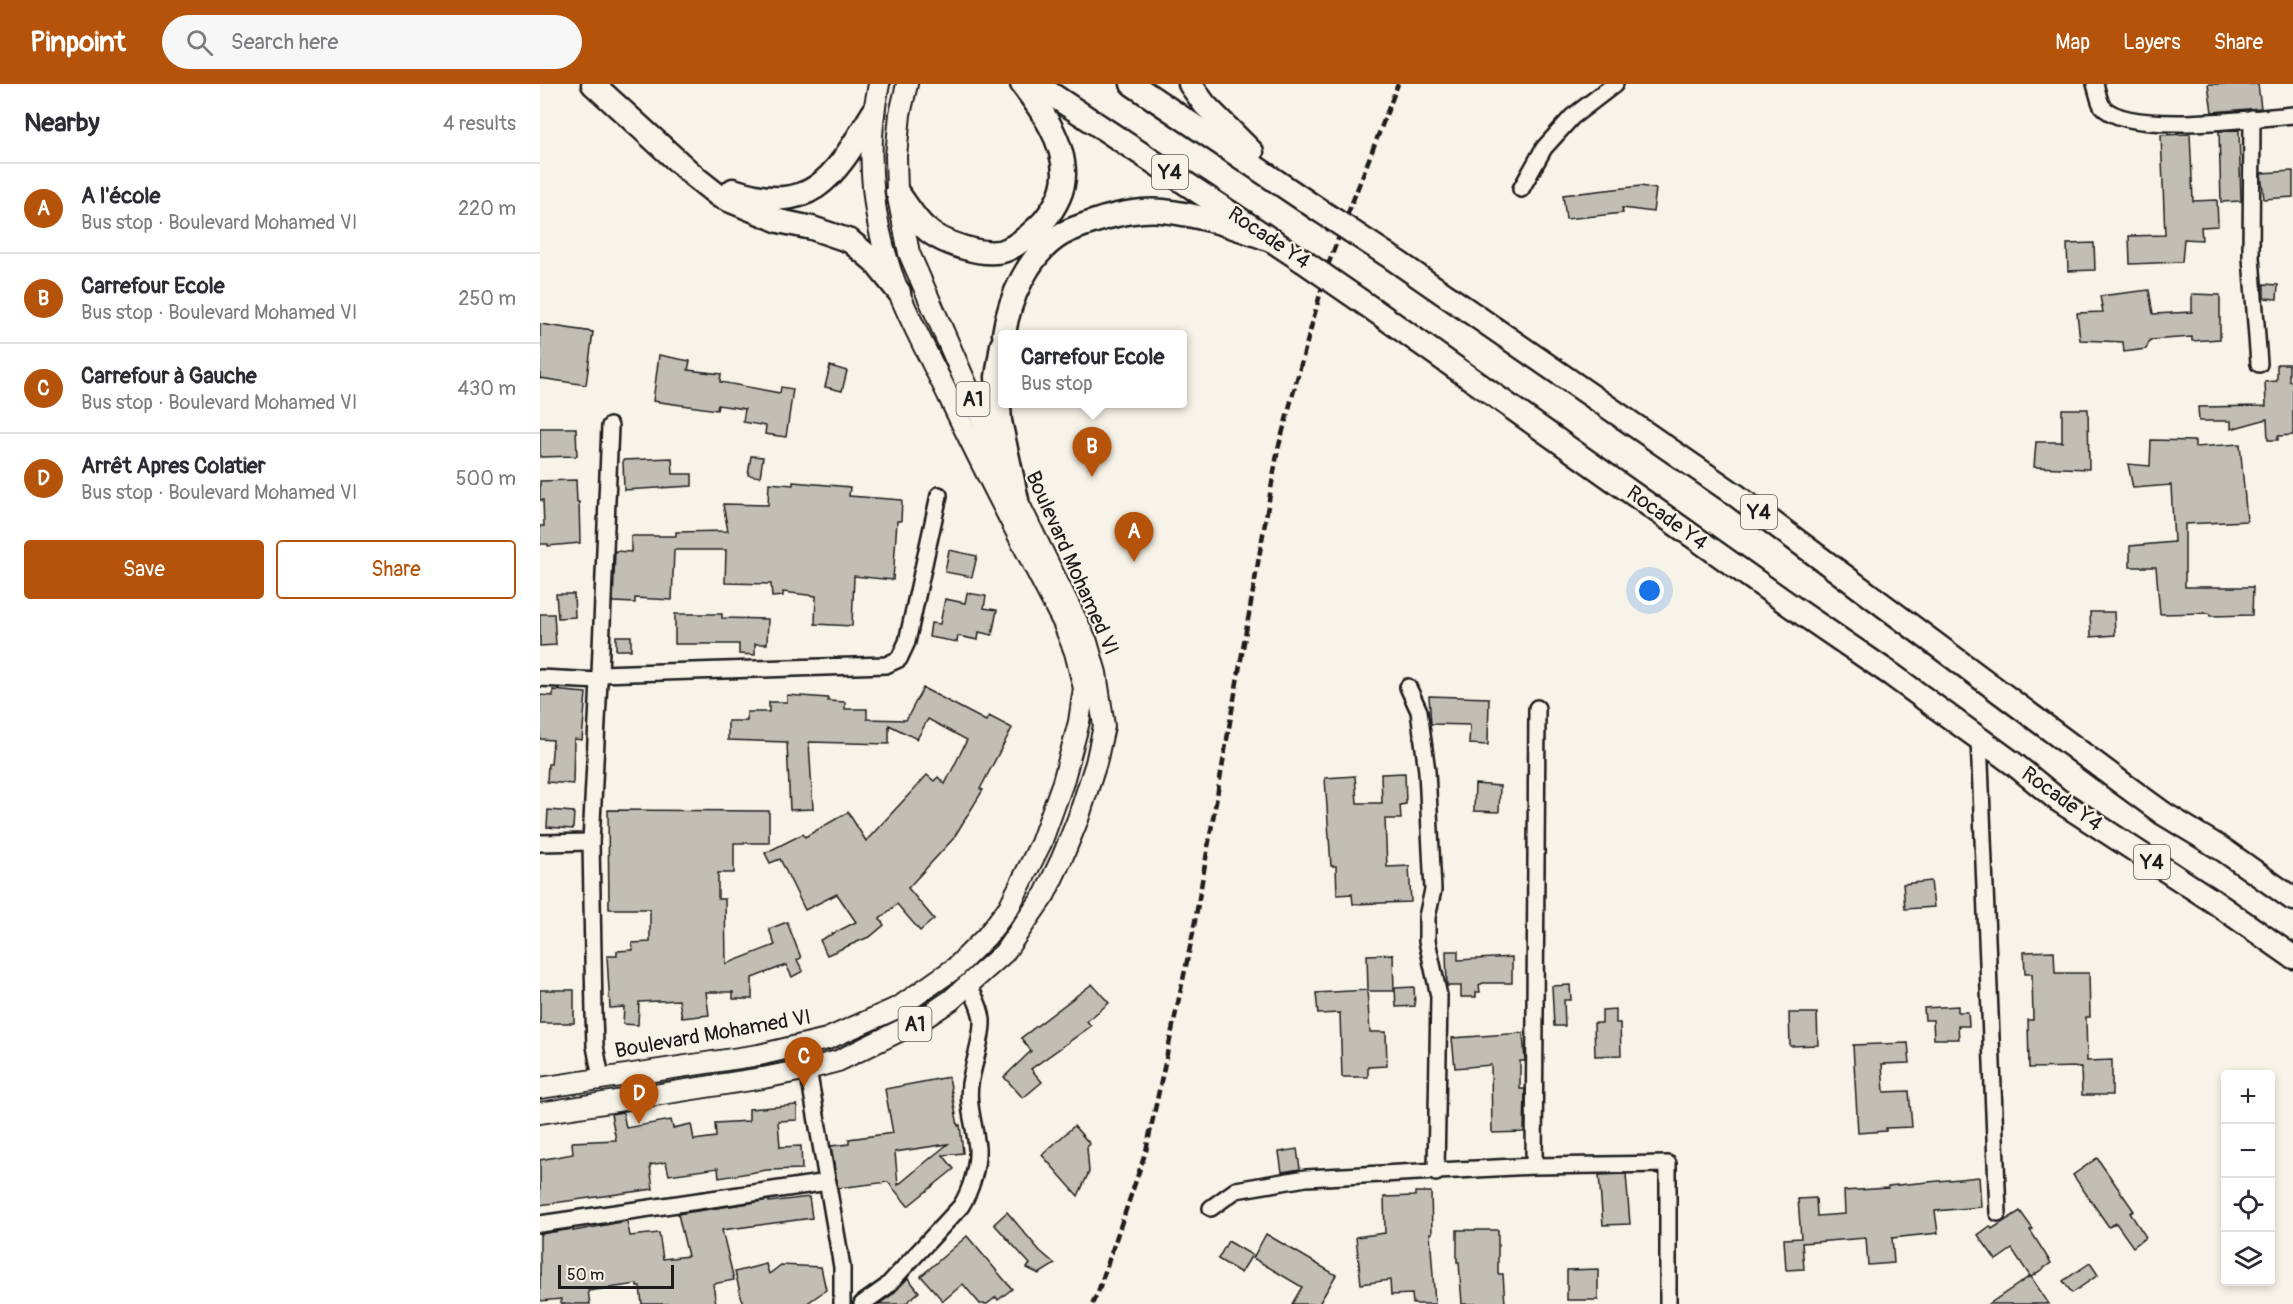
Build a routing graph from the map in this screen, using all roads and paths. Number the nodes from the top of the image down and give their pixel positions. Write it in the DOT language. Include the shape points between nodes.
graph roads {
  1 [pos="593,84"];
  2 [pos="612,84"];
  3 [pos="879,84"];
  4 [pos="907,84"];
  5 [pos="1022,84"];
  6 [pos="1036,84"];
  7 [pos="1132,84"];
  8 [pos="1190,84"];
  9 [pos="1615,84"];
  10 [pos="2095,84"];
  11 [pos="873,113"];
  12 [pos="2293,115"];
  13 [pos="2252,118"];
  14 [pos="1287,187"];
  15 [pos="1521,189"];
  16 [pos="897,192"];
  17 [pos="1274,241"];
  18 [pos="899,292"];
  19 [pos="1004,330"];
  20 [pos="2259,364"];
  21 [pos="998,370"];
  22 [pos="998,391"];
  23 [pos="999,408"];
  24 [pos="610,426"];
  25 [pos="939,495"];
  26 [pos="1017,500"];
  27 [pos="599,677"];
  28 [pos="540,678"];
  29 [pos="1408,687"];
  30 [pos="1537,708"];
  31 [pos="1979,738"];
  32 [pos="540,843"];
  33 [pos="591,843"];
  34 [pos="2293,899"];
  35 [pos="2293,957"];
  36 [pos="969,985"];
  37 [pos="801,1045"];
  38 [pos="808,1068"];
  39 [pos="601,1078"];
  40 [pos="540,1088"];
  41 [pos="540,1113"];
  42 [pos="1534,1167"];
  43 [pos="1436,1173"];
  44 [pos="828,1182"];
  45 [pos="1211,1208"];
  46 [pos="1998,1213"];
  47 [pos="540,1224"];
  48 [pos="842,1304"];
  49 [pos="862,1304"];
  50 [pos="1668,1304"];
  1 -- 18 [label="highway" via="719,196 779,221 850,241 873,260"];
  2 -- 11 [label="highway" via="692,159 732,189 758,198 792,198 812,190 849,153"];
  3 -- 11 [label="main road, Boulevard Mohamed VI / A1"];
  4 -- 16 [label="main road, Boulevard Mohamed VI / A1" via="896,156"];
  5 -- 16 [label="highway" via="1041,108 1058,144 1064,174 1056,207 1035,231 1005,250 978,251 952,244 925,228"];
  6 -- 17 [label="highway, Rocade Y4 / Y4"];
  7 -- 14 [label="highway, Y4"];
  8 -- 14 [label="highway" via="1205,105"];
  9 -- 15 [label="street" via="1572,117 1544,147"];
  10 -- 13 [label="street" via="2102,106 2129,120 2189,124"];
  11 -- 18 [label="main road, Boulevard Mohamed VI / A1" via="872,182 880,232"];
  12 -- 13 [label="street"];
  13 -- 20 [label="street" via="2251,257"];
  14 -- 34 [label="highway, Y4, bridge" via="1737,496 2164,814"];
  16 -- 26 [label="main road, Boulevard Mohamed VI / A1" via="909,253"];
  17 -- 19 [label="highway" via="1210,219 1161,211 1121,213 1080,225 1044,248 1026,273"];
  17 -- 31 [label="highway, Rocade Y4 / Y4, bridge"];
  18 -- 37 [label="main road, Boulevard Mohamed VI / A1" via="1063,622 1084,688 1064,782 1041,843 1009,907 987,936 955,968 899,1007 827,1039"];
  21 -- 22 [label="highway"];
  23 -- 26 [label="highway"];
  24 -- 27 [label="street"];
  25 -- 27 [label="street" via="907,642 899,659 873,667"];
  26 -- 36 [label="main road, Boulevard Mohamed VI / A1" via="1087,642 1104,726 1078,819 1045,894 1005,953"];
  27 -- 28 [label="street"];
  27 -- 33 [label="street"];
  29 -- 43 [label="street" via="1419,711 1427,771 1433,890 1427,941 1439,996"];
  30 -- 42 [label="street"];
  31 -- 35 [label="highway, Rocade Y4 / Y4" via="2058,800"];
  31 -- 46 [label="street"];
  32 -- 33 [label="street"];
  33 -- 39 [label="street" via="596,1046"];
  36 -- 38 [label="main road, Boulevard Mohamed VI / A1" via="920,1021 881,1042"];
  36 -- 49 [label="street" via="982,1022 969,1085 977,1160 968,1195 886,1287"];
  37 -- 38 [label="street"];
  37 -- 39 [label="main road, Boulevard Mohamed VI / A1" via="759,1055"];
  38 -- 41 [label="main road, Boulevard Mohamed VI / A1"];
  38 -- 44 [label="street"];
  39 -- 40 [label="main road, Boulevard Mohamed VI / A1"];
  42 -- 43 [label="street"];
  42 -- 50 [label="street" via="1668,1164"];
  43 -- 45 [label="street" via="1306,1178 1236,1190"];
  44 -- 47 [label="street"];
  44 -- 48 [label="street" via="842,1266"];
}
